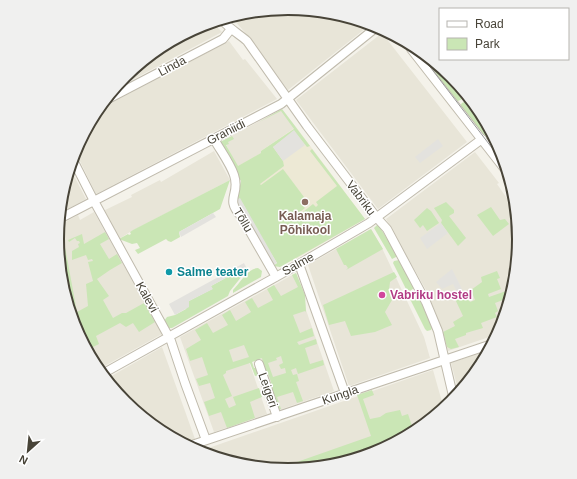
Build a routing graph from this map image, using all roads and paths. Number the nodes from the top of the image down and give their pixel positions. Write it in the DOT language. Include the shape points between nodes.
graph roads {
  1 [pos="226,24"];
  2 [pos="231,29"];
  3 [pos="372,31"];
  4 [pos="417,56"];
  5 [pos="117,94"];
  6 [pos="288,100"];
  7 [pos="214,139"];
  8 [pos="482,139"];
  9 [pos="499,161"];
  10 [pos="76,166"];
  11 [pos="94,201"];
  12 [pos="65,216"];
  13 [pos="377,218"];
  14 [pos="299,264"];
  15 [pos="276,277"];
  16 [pos="169,336"];
  17 [pos="486,346"];
  18 [pos="444,360"];
  19 [pos="259,364"];
  20 [pos="107,371"];
  21 [pos="345,393"];
  22 [pos="452,393"];
  23 [pos="277,417"];
  24 [pos="206,440"];
  25 [pos="195,444"];
  1 -- 2 [label="street, Vabriku"];
  2 -- 5 [label="street, Linda" via="223,39"];
  2 -- 6 [label="street, Vabriku" via="247,41"];
  3 -- 6 [label="street, Graniidi"];
  4 -- 8 [label="street"];
  6 -- 7 [label="street, Graniidi"];
  6 -- 13 [label="street, Vabriku"];
  7 -- 11 [label="street, Graniidi"];
  7 -- 15 [label="street, Tõllu" via="234,174 234,209 242,216"];
  8 -- 9 [label="street"];
  8 -- 13 [label="street, Salme"];
  10 -- 11 [label="street, Kalevi"];
  11 -- 12 [label="street, Graniidi"];
  11 -- 16 [label="street, Kalevi"];
  13 -- 14 [label="street, Salme"];
  13 -- 18 [label="street, Vabriku" via="387,229 422,292 438,331"];
  14 -- 15 [label="street, Salme"];
  14 -- 21 [label="street"];
  15 -- 16 [label="street, Salme"];
  16 -- 20 [label="street, Salme"];
  16 -- 24 [label="street, Kalevi"];
  17 -- 18 [label="street, Kungla"];
  18 -- 21 [label="street, Kungla"];
  18 -- 22 [label="street, Vabriku"];
  19 -- 23 [label="street, Leigeri"];
  21 -- 23 [label="street, Kungla"];
  23 -- 24 [label="street, Kungla"];
  24 -- 25 [label="street, Kungla"];
}
